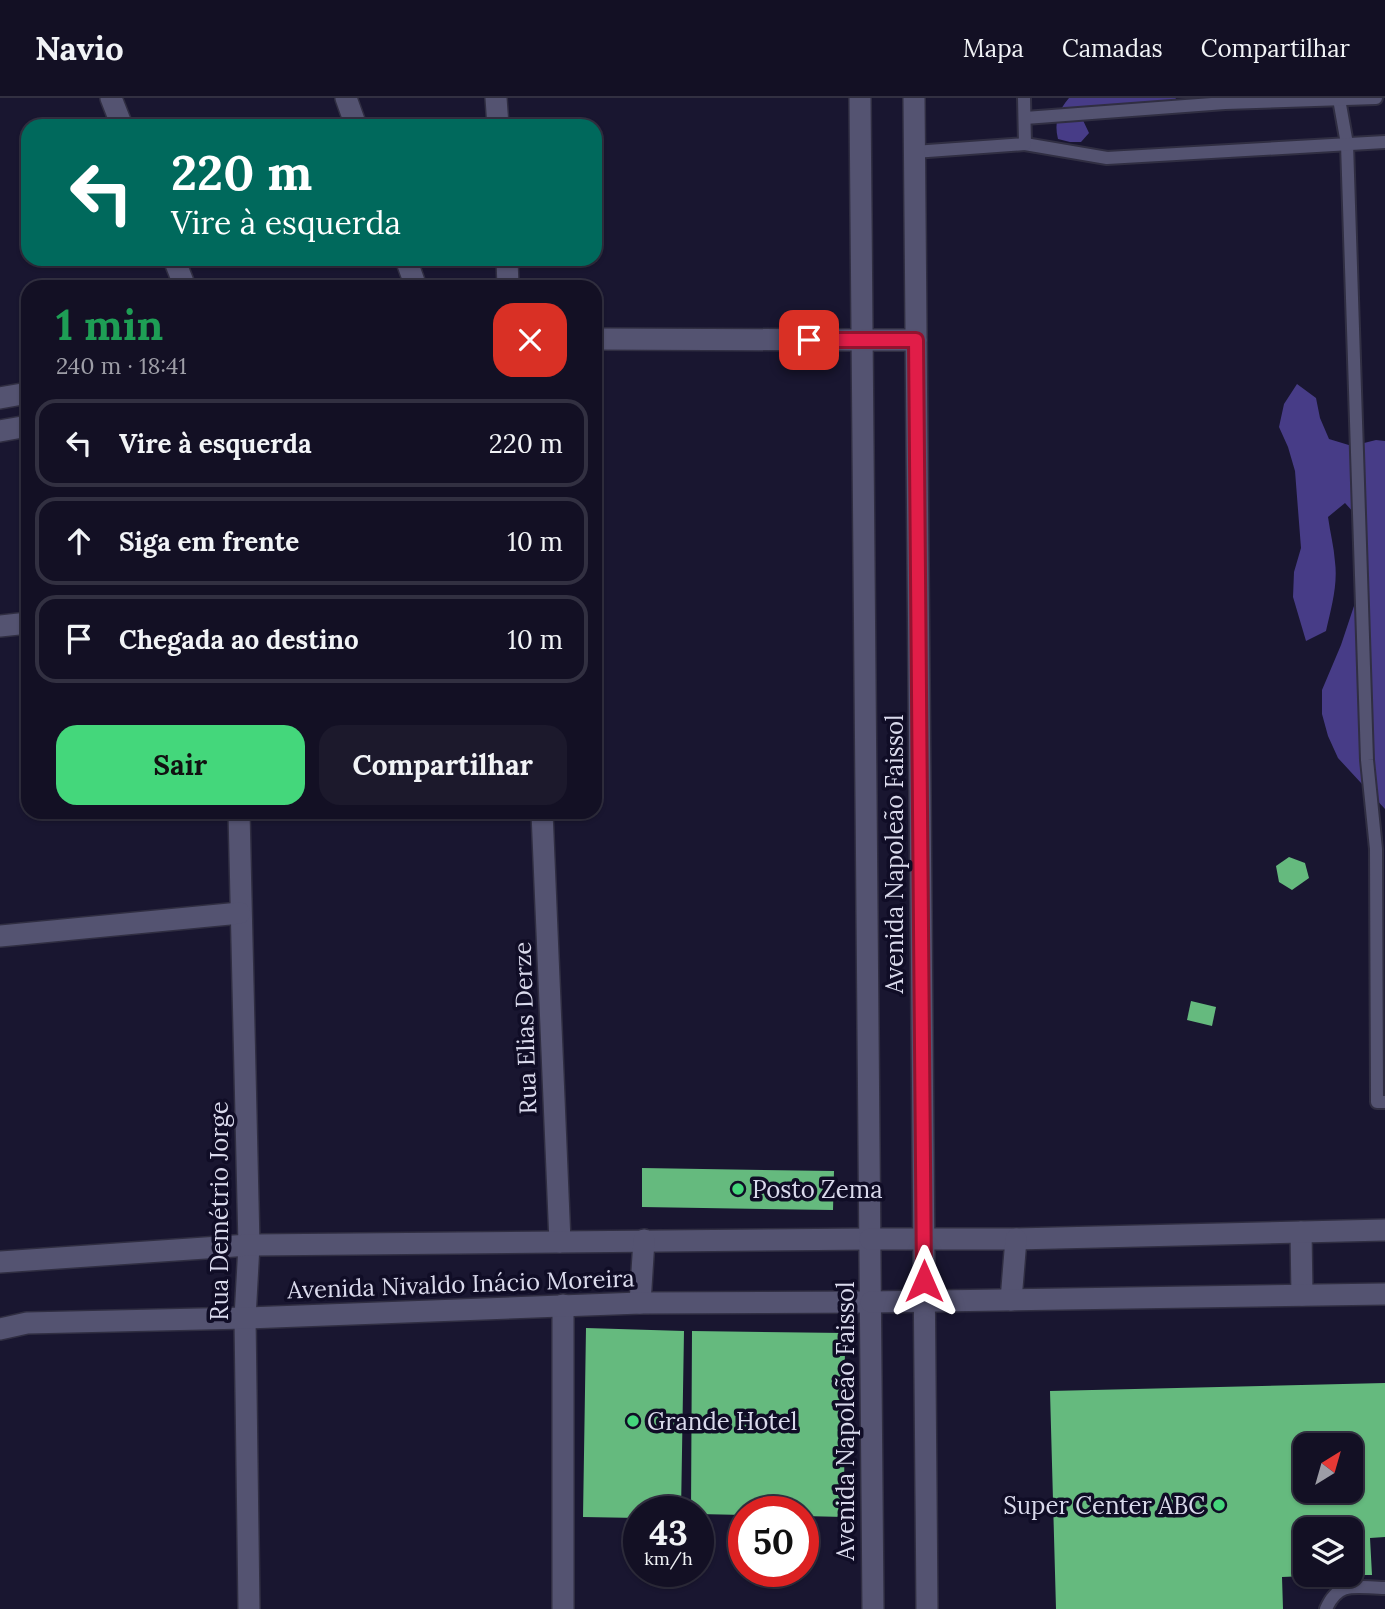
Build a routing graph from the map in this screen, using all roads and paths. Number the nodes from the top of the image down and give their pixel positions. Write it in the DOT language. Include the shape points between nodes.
graph roads {
  1 [pos="111,98"];
  2 [pos="346,98"];
  3 [pos="496,98"];
  4 [pos="860,98"];
  5 [pos="914,98"];
  6 [pos="1024,98"];
  7 [pos="1376,98"];
  8 [pos="1339,99"];
  9 [pos="1025,118"];
  10 [pos="119,119"];
  11 [pos="354,119"];
  12 [pos="498,119"];
  13 [pos="1385,142"];
  14 [pos="1025,144"];
  15 [pos="1348,145"];
  16 [pos="914,152"];
  17 [pos="602,339"];
  18 [pos="863,340"];
  19 [pos="916,340"];
  20 [pos="21,394"];
  21 [pos="0,398"];
  22 [pos="21,427"];
  23 [pos="0,430"];
  24 [pos="21,624"];
  25 [pos="0,625"];
  26 [pos="239,819"];
  27 [pos="542,819"];
  28 [pos="1380,850"];
  29 [pos="240,913"];
  30 [pos="0,936"];
  31 [pos="1385,1102"];
  32 [pos="1385,1230"];
  33 [pos="1301,1232"];
  34 [pos="870,1239"];
  35 [pos="923,1239"];
  36 [pos="1016,1239"];
  37 [pos="644,1240"];
  38 [pos="560,1242"];
  39 [pos="249,1245"];
  40 [pos="0,1262"];
  41 [pos="1385,1294"];
  42 [pos="1302,1295"];
  43 [pos="1011,1300"];
  44 [pos="870,1302"];
  45 [pos="924,1302"];
  46 [pos="640,1303"];
  47 [pos="563,1305"];
  48 [pos="245,1318"];
  49 [pos="0,1329"];
  50 [pos="1385,1588"];
  51 [pos="249,1609"];
  52 [pos="563,1609"];
  53 [pos="873,1609"];
  54 [pos="927,1609"];
  55 [pos="1326,1609"];
  1 -- 10 [label="main road"];
  2 -- 11 [label="main road"];
  3 -- 12 [label="main road"];
  4 -- 18 [label="main road, Avenida Napoleão Faissol"];
  5 -- 16 [label="main road, Avenida Napoleão Faissol"];
  6 -- 9 [label="lane"];
  7 -- 8 [label="lane"];
  8 -- 9 [label="lane"];
  8 -- 15 [label="lane"];
  9 -- 14 [label="lane"];
  13 -- 15 [label="lane"];
  14 -- 15 [label="lane" via="1107,158"];
  14 -- 16 [label="lane"];
  15 -- 28 [label="lane" via="1367,760"];
  16 -- 19 [label="main road, Avenida Napoleão Faissol"];
  17 -- 18 [label="main road"];
  18 -- 19 [label="main road"];
  18 -- 34 [label="main road, Avenida Napoleão Faissol"];
  19 -- 35 [label="main road, Avenida Napoleão Faissol"];
  20 -- 21 [label="main road"];
  22 -- 23 [label="main road"];
  24 -- 25 [label="main road"];
  26 -- 29 [label="main road, Rua Demétrio Jorge"];
  27 -- 38 [label="main road, Rua Elias Derze"];
  28 -- 31 [label="lane" via="1377,1102"];
  29 -- 30 [label="main road"];
  29 -- 39 [label="main road, Rua Demétrio Jorge"];
  32 -- 33 [label="main road, Avenida Nivaldo Inácio Moreira"];
  33 -- 36 [label="main road, Avenida Nivaldo Inácio Moreira"];
  33 -- 42 [label="main road"];
  34 -- 35 [label="main road, Avenida Nivaldo Inácio Moreira"];
  34 -- 37 [label="main road, Avenida Nivaldo Inácio Moreira"];
  34 -- 44 [label="main road, Avenida Napoleão Faissol"];
  35 -- 36 [label="main road, Avenida Nivaldo Inácio Moreira"];
  35 -- 45 [label="main road, Avenida Napoleão Faissol"];
  36 -- 43 [label="main road"];
  37 -- 38 [label="main road, Avenida Nivaldo Inácio Moreira"];
  37 -- 46 [label="main road"];
  38 -- 39 [label="main road, Avenida Nivaldo Inácio Moreira"];
  39 -- 40 [label="main road, Avenida Nivaldo Inácio Moreira"];
  39 -- 48 [label="main road, Rua Demétrio Jorge"];
  41 -- 42 [label="main road, Avenida Nivaldo Inácio Moreira"];
  42 -- 43 [label="main road, Avenida Nivaldo Inácio Moreira"];
  43 -- 45 [label="main road, Avenida Nivaldo Inácio Moreira"];
  44 -- 45 [label="main road, Avenida Nivaldo Inácio Moreira"];
  44 -- 46 [label="main road, Avenida Nivaldo Inácio Moreira"];
  44 -- 53 [label="main road, Avenida Napoleão Faissol"];
  45 -- 54 [label="main road, Avenida Napoleão Faissol"];
  46 -- 47 [label="main road, Avenida Nivaldo Inácio Moreira"];
  47 -- 48 [label="main road, Avenida Nivaldo Inácio Moreira"];
  47 -- 52 [label="main road"];
  48 -- 49 [label="main road, Avenida Nivaldo Inácio Moreira" via="27,1322"];
  48 -- 51 [label="main road, Rua Demétrio Jorge"];
  50 -- 55 [label="lane" via="1343,1588 1332,1595"];
}
